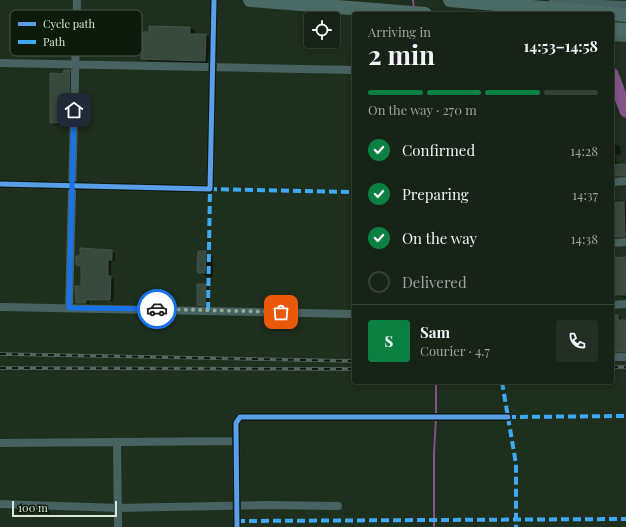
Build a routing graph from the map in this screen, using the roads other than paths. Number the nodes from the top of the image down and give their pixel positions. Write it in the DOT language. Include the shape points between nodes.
graph roads {
  1 [pos="77,0"];
  2 [pos="214,0"];
  3 [pos="250,0"];
  4 [pos="450,0"];
  5 [pos="553,0"];
  6 [pos="626,5"];
  7 [pos="577,7"];
  8 [pos="77,10"];
  9 [pos="351,11"];
  10 [pos="616,11"];
  11 [pos="398,12"];
  12 [pos="74,56"];
  13 [pos="0,63"];
  14 [pos="74,65"];
  15 [pos="213,67"];
  16 [pos="352,70"];
  17 [pos="626,181"];
  18 [pos="614,182"];
  19 [pos="0,184"];
  20 [pos="73,186"];
  21 [pos="626,242"];
  22 [pos="614,243"];
  23 [pos="626,304"];
  24 [pos="614,305"];
  25 [pos="0,307"];
  26 [pos="69,308"];
  27 [pos="352,314"];
  28 [pos="614,357"];
  29 [pos="626,357"];
  30 [pos="508,417"];
  31 [pos="236,441"];
  32 [pos="0,443"];
  33 [pos="117,443"];
  34 [pos="0,504"];
  35 [pos="237,506"];
  36 [pos="338,506"];
  37 [pos="118,508"];
  38 [pos="118,527"];
  39 [pos="237,527"];
  1 -- 8 [label="street"];
  2 -- 15 [label="street"];
  3 -- 9 [label="highway"];
  4 -- 7 [label="highway"];
  5 -- 7 [label="street"];
  6 -- 10 [label="street"];
  7 -- 10 [label="highway"];
  9 -- 11 [label="highway"];
  12 -- 14 [label="street"];
  13 -- 14 [label="street"];
  14 -- 15 [label="street"];
  14 -- 20 [label="street"];
  15 -- 16 [label="street"];
  15 -- 20 [label="street" via="210,189"];
  17 -- 18 [label="street"];
  19 -- 20 [label="street"];
  20 -- 26 [label="street"];
  21 -- 22 [label="street"];
  23 -- 24 [label="street"];
  25 -- 26 [label="street"];
  26 -- 27 [label="street"];
  28 -- 29 [label="street"];
  30 -- 31 [label="street" via="240,417 236,423"];
  31 -- 33 [label="street"];
  31 -- 35 [label="street"];
  32 -- 33 [label="street"];
  33 -- 37 [label="street"];
  34 -- 37 [label="street"];
  35 -- 36 [label="street"];
  35 -- 37 [label="street"];
  35 -- 39 [label="street"];
  37 -- 38 [label="street"];
}
